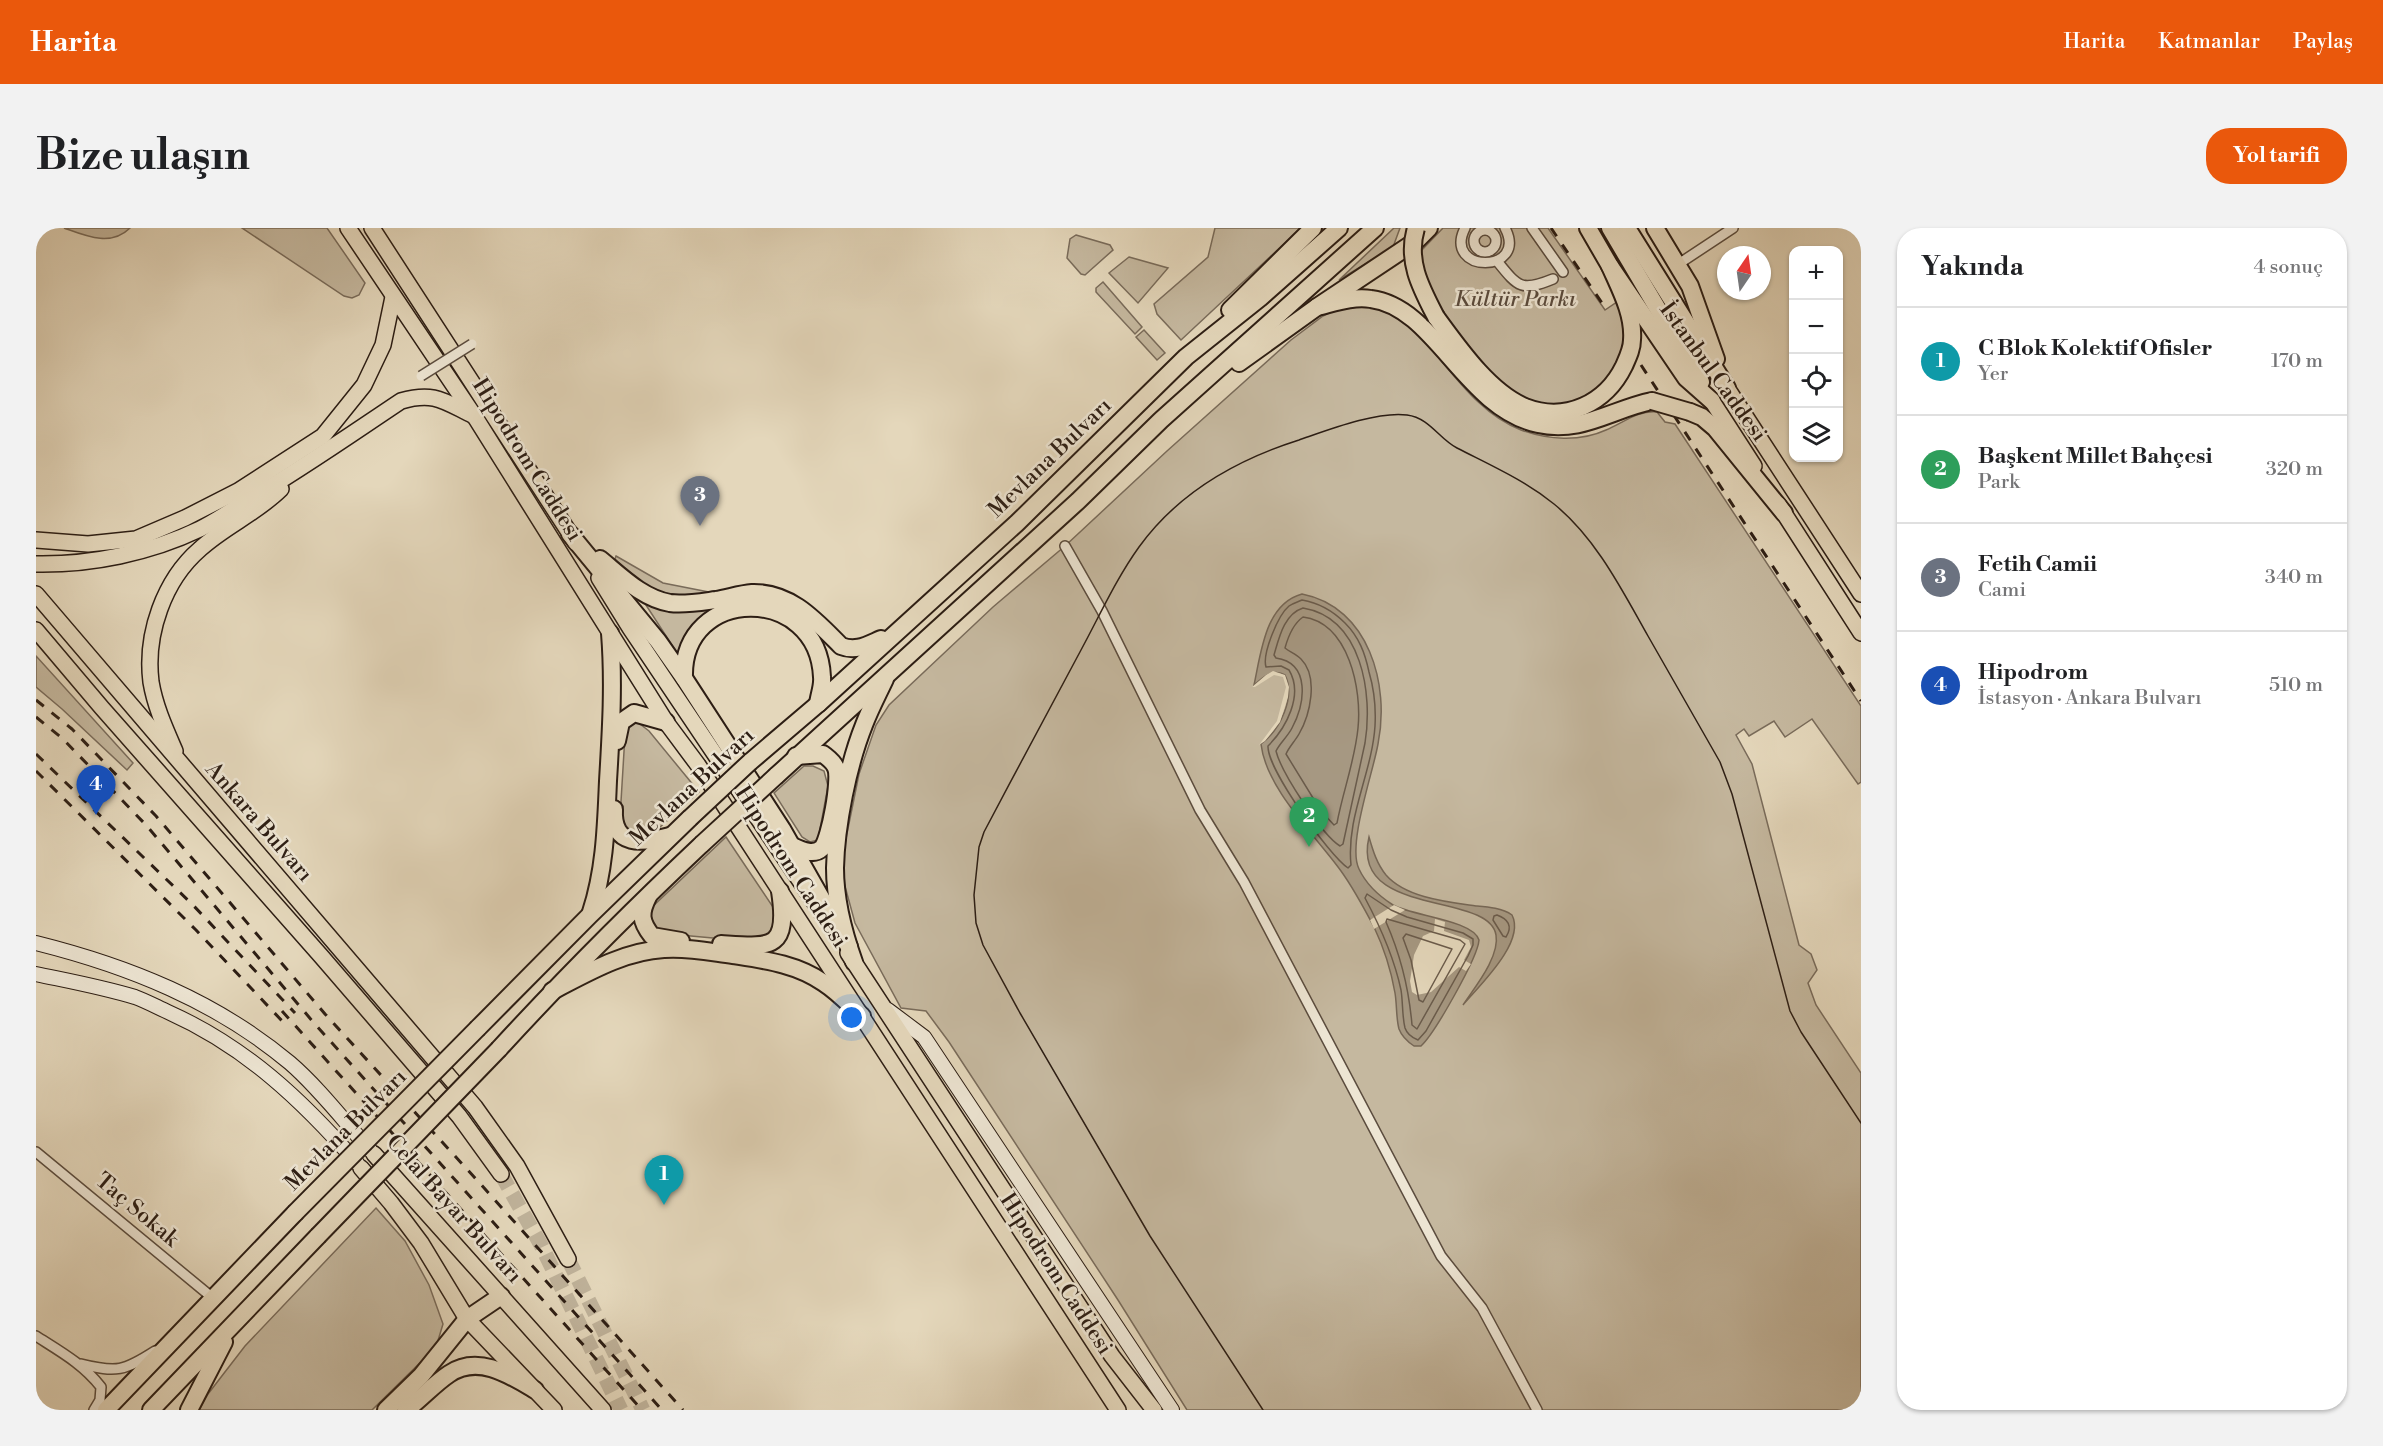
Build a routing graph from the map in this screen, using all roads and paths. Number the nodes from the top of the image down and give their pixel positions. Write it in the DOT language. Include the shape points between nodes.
graph roads {
  1 [pos="348,228"];
  2 [pos="372,228"];
  3 [pos="1312,228"];
  4 [pos="1339,228"];
  5 [pos="1375,228"];
  6 [pos="1416,228"];
  7 [pos="1429,228"];
  8 [pos="1465,228"];
  9 [pos="1532,228"];
  10 [pos="1588,228"];
  11 [pos="1610,228"];
  12 [pos="1627,228"];
  13 [pos="1655,228"];
  14 [pos="1733,228"];
  15 [pos="1481,230"];
  16 [pos="1508,230"];
  17 [pos="1495,236"];
  18 [pos="1475,245"];
  19 [pos="1463,250"];
  20 [pos="1488,251"];
  21 [pos="1494,262"];
  22 [pos="1677,265"];
  23 [pos="1610,266"];
  24 [pos="1563,272"];
  25 [pos="1553,279"];
  26 [pos="393,297"];
  27 [pos="1317,307"];
  28 [pos="472,344"];
  29 [pos="1186,357"];
  30 [pos="422,376"];
  31 [pos="1727,388"];
  32 [pos="1712,401"];
  33 [pos="475,417"];
  34 [pos="1161,420"];
  35 [pos="299,470"];
  36 [pos="1784,513"];
  37 [pos="570,534"];
  38 [pos="36,540"];
  39 [pos="1065,546"];
  40 [pos="36,564"];
  41 [pos="36,594"];
  42 [pos="1861,594"];
  43 [pos="36,630"];
  44 [pos="610,633"];
  45 [pos="1861,633"];
  46 [pos="893,634"];
  47 [pos="888,672"];
  48 [pos="684,678"];
  49 [pos="818,704"];
  50 [pos="666,722"];
  51 [pos="796,756"];
  52 [pos="182,767"];
  53 [pos="671,836"];
  54 [pos="790,845"];
  55 [pos="780,891"];
  56 [pos="649,893"];
  57 [pos="590,915"];
  58 [pos="36,943"];
  59 [pos="851,955"];
  60 [pos="36,974"];
  61 [pos="552,991"];
  62 [pos="882,1006"];
  63 [pos="862,1016"];
  64 [pos="36,1152"];
  65 [pos="374,1154"];
  66 [pos="362,1168"];
  67 [pos="501,1174"];
  68 [pos="568,1258"];
  69 [pos="501,1296"];
  70 [pos="214,1299"];
  71 [pos="467,1319"];
  72 [pos="234,1323"];
  73 [pos="36,1336"];
  74 [pos="175,1339"];
  75 [pos="81,1364"];
  76 [pos="535,1389"];
  77 [pos="94,1410"];
  78 [pos="106,1410"];
  79 [pos="151,1410"];
  80 [pos="189,1410"];
  81 [pos="386,1410"];
  82 [pos="406,1410"];
  83 [pos="554,1410"];
  84 [pos="603,1410"];
  85 [pos="1118,1410"];
  86 [pos="1154,1410"];
  87 [pos="1172,1410"];
  88 [pos="1537,1410"];
  1 -- 26 [label="main road, Hipodrom Caddesi"];
  2 -- 37 [label="main road, Hipodrom Caddesi"];
  3 -- 29 [label="highway"];
  4 -- 29 [label="highway, Mevlana Bulvarı"];
  5 -- 34 [label="highway"];
  6 -- 23 [label="highway, bridge" via="1412,247 1416,273 1436,317 1479,371 1518,404 1546,412 1574,410 1605,393 1632,348 1627,307"];
  7 -- 27 [label="highway"];
  8 -- 19 [label="street" via="1461,238"];
  9 -- 24 [label="street"];
  10 -- 23 [label="highway, İstanbul Caddesi"];
  11 -- 32 [label="highway"];
  12 -- 31 [label="highway, İstanbul Caddesi"];
  13 -- 22 [label="highway"];
  14 -- 22 [label="street"];
  15 -- 17 [label="street"];
  15 -- 18 [label="street"];
  16 -- 17 [label="street"];
  16 -- 21 [label="street" via="1506,250"];
  17 -- 20 [label="street" via="1494,247"];
  18 -- 19 [label="street"];
  18 -- 20 [label="street"];
  19 -- 21 [label="street" via="1477,262"];
  20 -- 21 [label="street"];
  21 -- 25 [label="street" via="1522,286"];
  22 -- 31 [label="highway" via="1690,286"];
  23 -- 32 [label="highway, İstanbul Caddesi" via="1686,378"];
  26 -- 33 [label="main road, Hipodrom Caddesi"];
  26 -- 38 [label="main road" via="383,345 364,386 323,436 238,491 136,539 88,544"];
  27 -- 34 [label="highway"];
  27 -- 36 [label="highway, bridge" via="1356,298 1372,299 1406,312 1480,391 1512,416 1539,425 1580,426 1652,401 1702,417"];
  28 -- 30 [label="street, bridge"];
  29 -- 46 [label="highway, Mevlana Bulvarı" via="1017,523"];
  31 -- 42 [label="main road, İstanbul Caddesi"];
  32 -- 36 [label="main road, İstanbul Caddesi"];
  33 -- 35 [label="main road" via="434,396 415,397 401,402"];
  33 -- 44 [label="main road, Hipodrom Caddesi"];
  34 -- 47 [label="highway" via="1078,501"];
  35 -- 40 [label="main road" via="201,529 159,545 66,565"];
  35 -- 52 [label="main road" via="270,499 199,549 176,575 165,596 156,619 151,681 160,717"];
  36 -- 45 [label="main road, İstanbul Caddesi"];
  37 -- 46 [label="highway" via="647,595 671,603 762,594 801,608 848,649"];
  37 -- 48 [label="highway" via="658,640"];
  37 -- 59 [label="main road, Hipodrom Caddesi"];
  39 -- 88 [label="street" via="1102,610 1200,810 1244,882 1441,1256 1482,1308"];
  41 -- 52 [label="main road, Ankara Bulvarı"];
  43 -- 67 [label="main road, Ankara Bulvarı" via="437,1090"];
  44 -- 50 [label="main road, Hipodrom Caddesi"];
  44 -- 57 [label="highway" via="613,693 606,832 599,886"];
  46 -- 49 [label="highway, Mevlana Bulvarı"];
  47 -- 51 [label="highway"];
  47 -- 59 [label="highway" via="852,762 837,841 835,870"];
  48 -- 49 [label="highway" via="688,648 697,631 716,616 734,608 774,610 799,624 813,641 823,678"];
  48 -- 54 [label="highway"];
  49 -- 53 [label="highway, Mevlana Bulvarı, bridge"];
  50 -- 53 [label="highway" via="634,713 621,722 614,823 622,835 633,840 647,842"];
  50 -- 55 [label="main road, Hipodrom Caddesi"];
  51 -- 54 [label="highway" via="823,754 836,768 838,779 822,848 807,852"];
  51 -- 56 [label="highway, bridge"];
  52 -- 68 [label="main road, Ankara Bulvarı" via="450,1077 507,1150"];
  53 -- 57 [label="highway, Mevlana Bulvarı"];
  54 -- 59 [label="highway"];
  55 -- 56 [label="highway" via="780,930 770,945 761,946 651,936 641,919"];
  55 -- 63 [label="main road, Hipodrom Caddesi"];
  56 -- 61 [label="highway"];
  57 -- 70 [label="highway, Mevlana Bulvarı, bridge"];
  58 -- 65 [label="main road, Celal Bayar Bulvarı" via="143,976 202,1003 248,1031 291,1064"];
  59 -- 62 [label="main road, Hipodrom Caddesi"];
  60 -- 66 [label="main road, Celal Bayar Bulvarı" via="136,998 194,1024 238,1051 280,1085 316,1117"];
  61 -- 63 [label="highway" via="632,955 688,949 774,961 800,969 825,983"];
  61 -- 72 [label="highway, bridge"];
  62 -- 86 [label="main road, Hipodrom Caddesi" via="1112,1356"];
  62 -- 87 [label="main road, Hipodrom Caddesi" via="924,1037"];
  63 -- 85 [label="main road, Hipodrom Caddesi"];
  64 -- 70 [label="street, Taç Sokak"];
  65 -- 69 [label="main road, Celal Bayar Bulvarı"];
  66 -- 71 [label="main road, Celal Bayar Bulvarı" via="421,1243"];
  69 -- 71 [label="highway"];
  69 -- 84 [label="main road, Celal Bayar Bulvarı"];
  70 -- 74 [label="highway, Mevlana Bulvarı"];
  71 -- 76 [label="main road, Celal Bayar Bulvarı"];
  71 -- 81 [label="highway" via="421,1376"];
  72 -- 79 [label="highway"];
  72 -- 80 [label="highway"];
  73 -- 75 [label="street"];
  74 -- 75 [label="street" via="125,1369 104,1370"];
  74 -- 78 [label="highway, Mevlana Bulvarı"];
  75 -- 77 [label="street" via="101,1387"];
  76 -- 82 [label="highway" via="503,1372 483,1366 467,1367 451,1372"];
  76 -- 83 [label="main road, Celal Bayar Bulvarı"];
}
